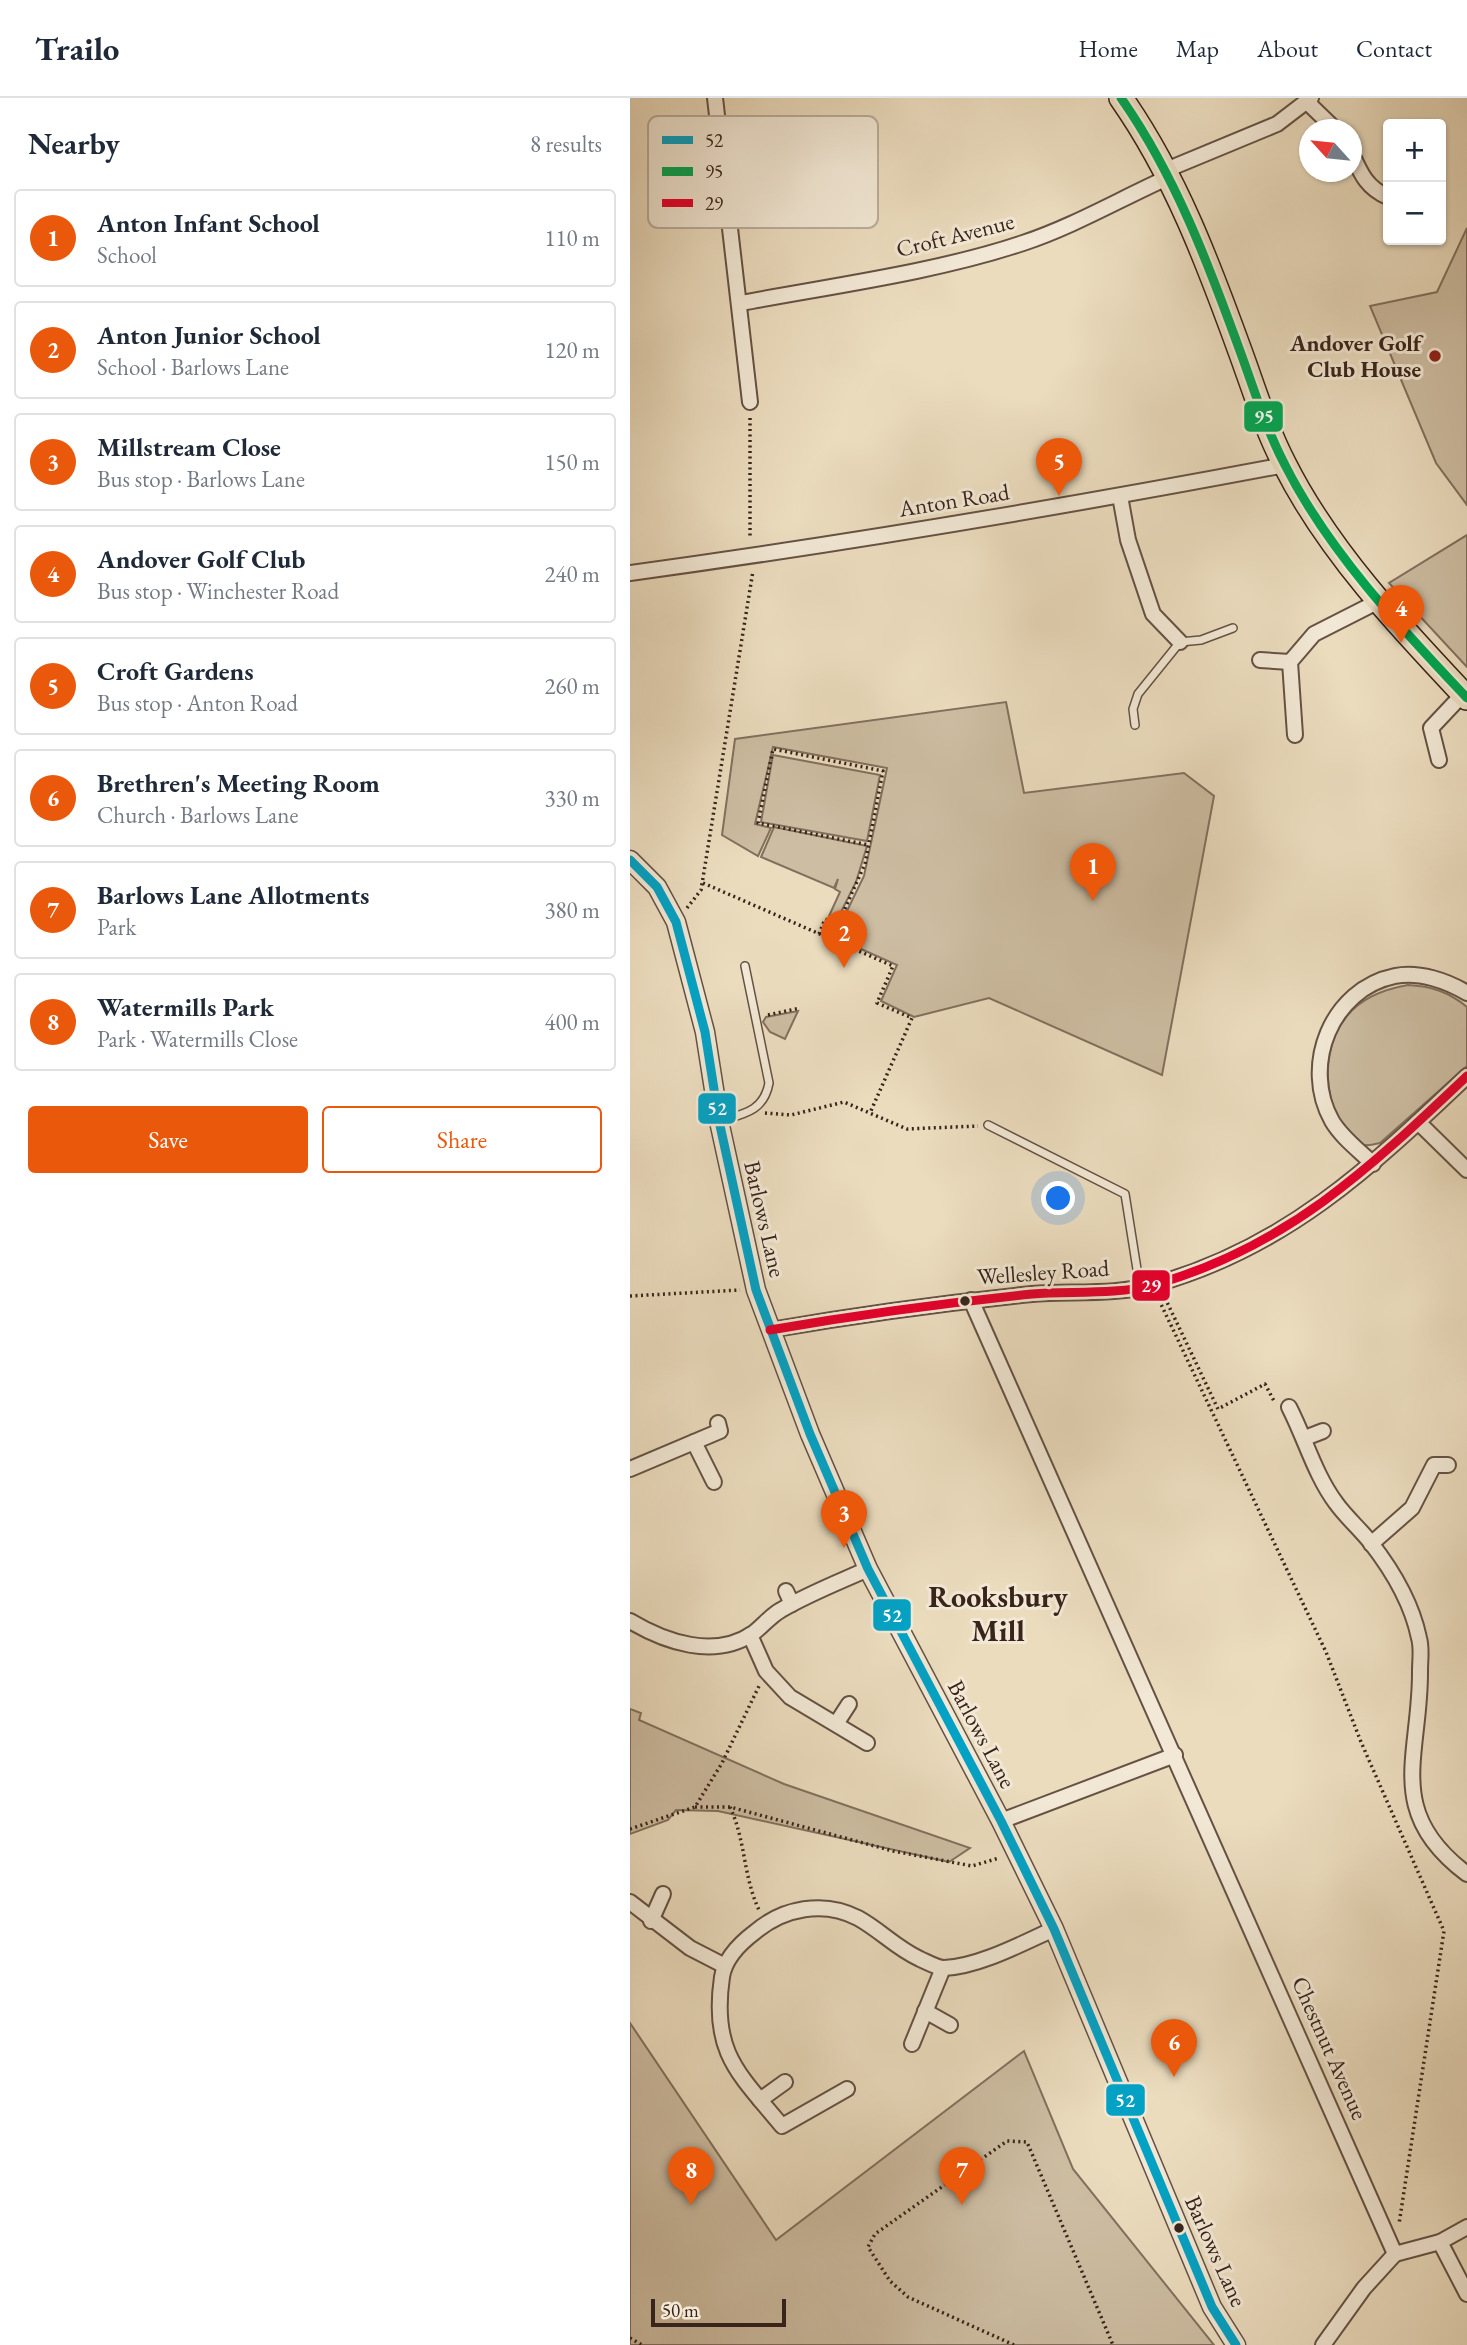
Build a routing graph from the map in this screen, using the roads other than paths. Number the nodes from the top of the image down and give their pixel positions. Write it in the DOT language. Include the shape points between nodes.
graph roads {
  1 [pos="715,98"];
  2 [pos="1121,98"];
  3 [pos="1309,100"];
  4 [pos="717,116"];
  5 [pos="1326,119"];
  6 [pos="1167,174"];
  7 [pos="1362,177"];
  8 [pos="1383,195"];
  9 [pos="731,228"];
  10 [pos="741,303"];
  11 [pos="750,401"];
  12 [pos="1285,465"];
  13 [pos="1120,496"];
  14 [pos="630,573"];
  15 [pos="1379,601"];
  16 [pos="1233,628"];
  17 [pos="1180,642"];
  18 [pos="1260,660"];
  19 [pos="1290,662"];
  20 [pos="1465,696"];
  21 [pos="1136,725"];
  22 [pos="1295,735"];
  23 [pos="1439,760"];
  24 [pos="630,860"];
  25 [pos="745,966"];
  26 [pos="1467,993"];
  27 [pos="1467,1076"];
  28 [pos="719,1121"];
  29 [pos="1418,1122"];
  30 [pos="988,1125"];
  31 [pos="1373,1164"];
  32 [pos="1467,1170"];
  33 [pos="1150,1285"];
  34 [pos="971,1300"];
  35 [pos="770,1330"];
  36 [pos="1289,1407"];
  37 [pos="718,1423"];
  38 [pos="1323,1431"];
  39 [pos="1305,1438"];
  40 [pos="694,1442"];
  41 [pos="1448,1465"];
  42 [pos="630,1469"];
  43 [pos="714,1482"];
  44 [pos="1371,1544"];
  45 [pos="868,1569"];
  46 [pos="630,1621"];
  47 [pos="750,1635"];
  48 [pos="849,1704"];
  49 [pos="836,1724"];
  50 [pos="867,1743"];
  51 [pos="1175,1755"];
  52 [pos="1001,1821"];
  53 [pos="1467,1874"];
  54 [pos="663,1895"];
  55 [pos="630,1902"];
  56 [pos="651,1921"];
  57 [pos="1054,1929"];
  58 [pos="723,1965"];
  59 [pos="943,1968"];
  60 [pos="925,2011"];
  61 [pos="950,2025"];
  62 [pos="912,2044"];
  63 [pos="785,2082"];
  64 [pos="847,2089"];
  65 [pos="760,2100"];
  66 [pos="1467,2227"];
  67 [pos="1440,2242"];
  68 [pos="1395,2254"];
  69 [pos="1467,2294"];
  70 [pos="1236,2345"];
  71 [pos="1323,2345"];
  1 -- 4 [label="street"];
  2 -- 6 [label="main road"];
  3 -- 5 [label="street"];
  3 -- 6 [label="street, Croft Avenue" via="1277,124"];
  6 -- 10 [label="street, Croft Avenue" via="1067,226 1021,243"];
  6 -- 12 [label="main road" via="1212,274"];
  7 -- 8 [label="street"];
  9 -- 10 [label="street"];
  10 -- 11 [label="street"];
  12 -- 13 [label="street, Anton Road"];
  12 -- 15 [label="main road" via="1313,512"];
  13 -- 14 [label="street, Anton Road"];
  13 -- 17 [label="street" via="1153,614"];
  15 -- 19 [label="street" via="1314,634"];
  15 -- 20 [label="main road"];
  16 -- 17 [label="lane"];
  17 -- 21 [label="lane" via="1138,694 1133,709"];
  18 -- 19 [label="street"];
  19 -- 22 [label="street"];
  20 -- 23 [label="street" via="1431,728"];
  24 -- 28 [label="street, Barlows Lane" via="657,887 676,922 705,1032"];
  25 -- 28 [label="lane" via="769,1083 767,1096 753,1112"];
  26 -- 31 [label="street" via="1428,977 1394,976 1361,990 1335,1018 1320,1057 1326,1108 1344,1136"];
  27 -- 29 [label="street, Wellesley Road"];
  28 -- 35 [label="street, Barlows Lane" via="756,1290"];
  29 -- 31 [label="street, Wellesley Road"];
  29 -- 32 [label="street"];
  30 -- 33 [label="lane" via="1125,1194"];
  31 -- 33 [label="street, Wellesley Road" via="1288,1228 1214,1264"];
  33 -- 34 [label="street, Wellesley Road"];
  34 -- 35 [label="street, Wellesley Road"];
  34 -- 51 [label="street, Chestnut Avenue"];
  35 -- 45 [label="street, Barlows Lane"];
  36 -- 39 [label="street"];
  37 -- 40 [label="street" via="720,1431"];
  38 -- 39 [label="street"];
  39 -- 44 [label="street" via="1335,1502"];
  40 -- 42 [label="street"];
  40 -- 43 [label="street"];
  41 -- 44 [label="street" via="1434,1465 1412,1508"];
  44 -- 53 [label="street" via="1403,1593 1420,1639 1420,1694 1410,1763 1413,1799 1426,1832"];
  45 -- 47 [label="street" via="789,1598"];
  45 -- 52 [label="street, Barlows Lane"];
  46 -- 47 [label="street" via="661,1638 691,1646 723,1644"];
  47 -- 49 [label="street" via="766,1671 790,1697"];
  48 -- 49 [label="street"];
  49 -- 50 [label="street"];
  51 -- 52 [label="street"];
  51 -- 68 [label="street, Chestnut Avenue"];
  52 -- 57 [label="street, Barlows Lane"];
  54 -- 56 [label="street"];
  55 -- 56 [label="street"];
  56 -- 58 [label="street"];
  57 -- 59 [label="street" via="982,1959"];
  57 -- 70 [label="street, Barlows Lane" via="1212,2306"];
  58 -- 59 [label="street" via="765,1923 787,1911 811,1908 859,1918 901,1951"];
  58 -- 65 [label="street" via="718,2017 723,2040 729,2060"];
  59 -- 60 [label="street"];
  60 -- 61 [label="street"];
  60 -- 62 [label="street"];
  63 -- 65 [label="street"];
  64 -- 65 [label="street" via="782,2126"];
  66 -- 67 [label="street"];
  67 -- 68 [label="street"];
  67 -- 69 [label="street"];
  68 -- 71 [label="street"];
}
